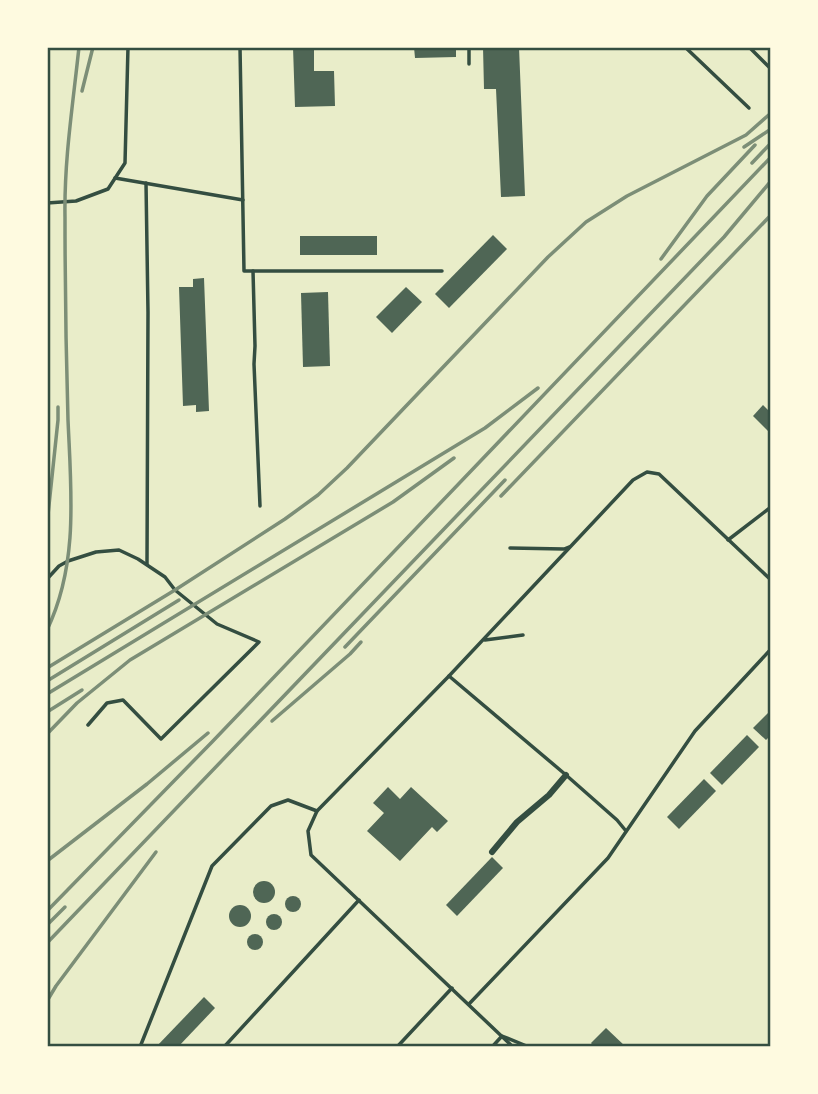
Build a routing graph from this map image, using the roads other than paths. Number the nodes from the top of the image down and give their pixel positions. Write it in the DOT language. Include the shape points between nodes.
graph roads {
  1 [pos="128,47"];
  2 [pos="240,47"];
  3 [pos="469,47"];
  4 [pos="685,47"];
  5 [pos="749,47"];
  6 [pos="469,64"];
  7 [pos="771,69"];
  8 [pos="749,108"];
  9 [pos="116,178"];
  10 [pos="146,183"];
  11 [pos="243,200"];
  12 [pos="47,203"];
  13 [pos="253,271"];
  14 [pos="442,271"];
  15 [pos="260,506"];
  16 [pos="771,507"];
  17 [pos="728,540"];
  18 [pos="571,546"];
  19 [pos="510,548"];
  20 [pos="147,565"];
  21 [pos="47,579"];
  22 [pos="771,580"];
  23 [pos="523,635"];
  24 [pos="483,640"];
  25 [pos="771,649"];
  26 [pos="449,676"];
  27 [pos="88,724"];
  28 [pos="566,775"];
  29 [pos="317,811"];
  30 [pos="626,831"];
  31 [pos="492,852"];
  32 [pos="359,900"];
  33 [pos="452,989"];
  34 [pos="468,1004"];
  35 [pos="502,1036"];
  36 [pos="140,1047"];
  37 [pos="224,1047"];
  38 [pos="397,1047"];
  39 [pos="492,1047"];
  40 [pos="513,1047"];
  41 [pos="529,1047"];
  1 -- 9 [label="lane" via="125,163"];
  2 -- 11 [label="lane"];
  3 -- 6 [label="lane"];
  4 -- 8 [label="lane"];
  5 -- 7 [label="lane"];
  9 -- 10 [label="lane"];
  9 -- 12 [label="lane" via="108,189 76,201"];
  10 -- 11 [label="lane"];
  10 -- 20 [label="lane"];
  11 -- 13 [label="lane" via="244,271"];
  13 -- 14 [label="lane"];
  13 -- 15 [label="lane"];
  16 -- 17 [label="lane"];
  17 -- 18 [label="lane" via="659,474 648,472 633,480"];
  17 -- 22 [label="lane"];
  18 -- 19 [label="lane"];
  18 -- 24 [label="lane"];
  20 -- 21 [label="lane" via="119,550 96,552 68,561"];
  20 -- 27 [label="lane" via="211,620 259,642 161,739 123,700 107,703"];
  23 -- 24 [label="lane"];
  24 -- 26 [label="lane"];
  25 -- 30 [label="lane" via="695,731"];
  26 -- 28 [label="lane"];
  26 -- 29 [label="lane"];
  28 -- 30 [label="lane"];
  28 -- 31 [label="street"];
  29 -- 32 [label="lane" via="308,831 312,855"];
  29 -- 36 [label="lane" via="288,800 271,806 212,866"];
  30 -- 34 [label="lane" via="608,858"];
  32 -- 33 [label="lane"];
  32 -- 37 [label="lane"];
  33 -- 34 [label="lane"];
  33 -- 38 [label="lane"];
  34 -- 35 [label="lane"];
  35 -- 39 [label="lane"];
  35 -- 40 [label="lane"];
  35 -- 41 [label="lane"];
}
